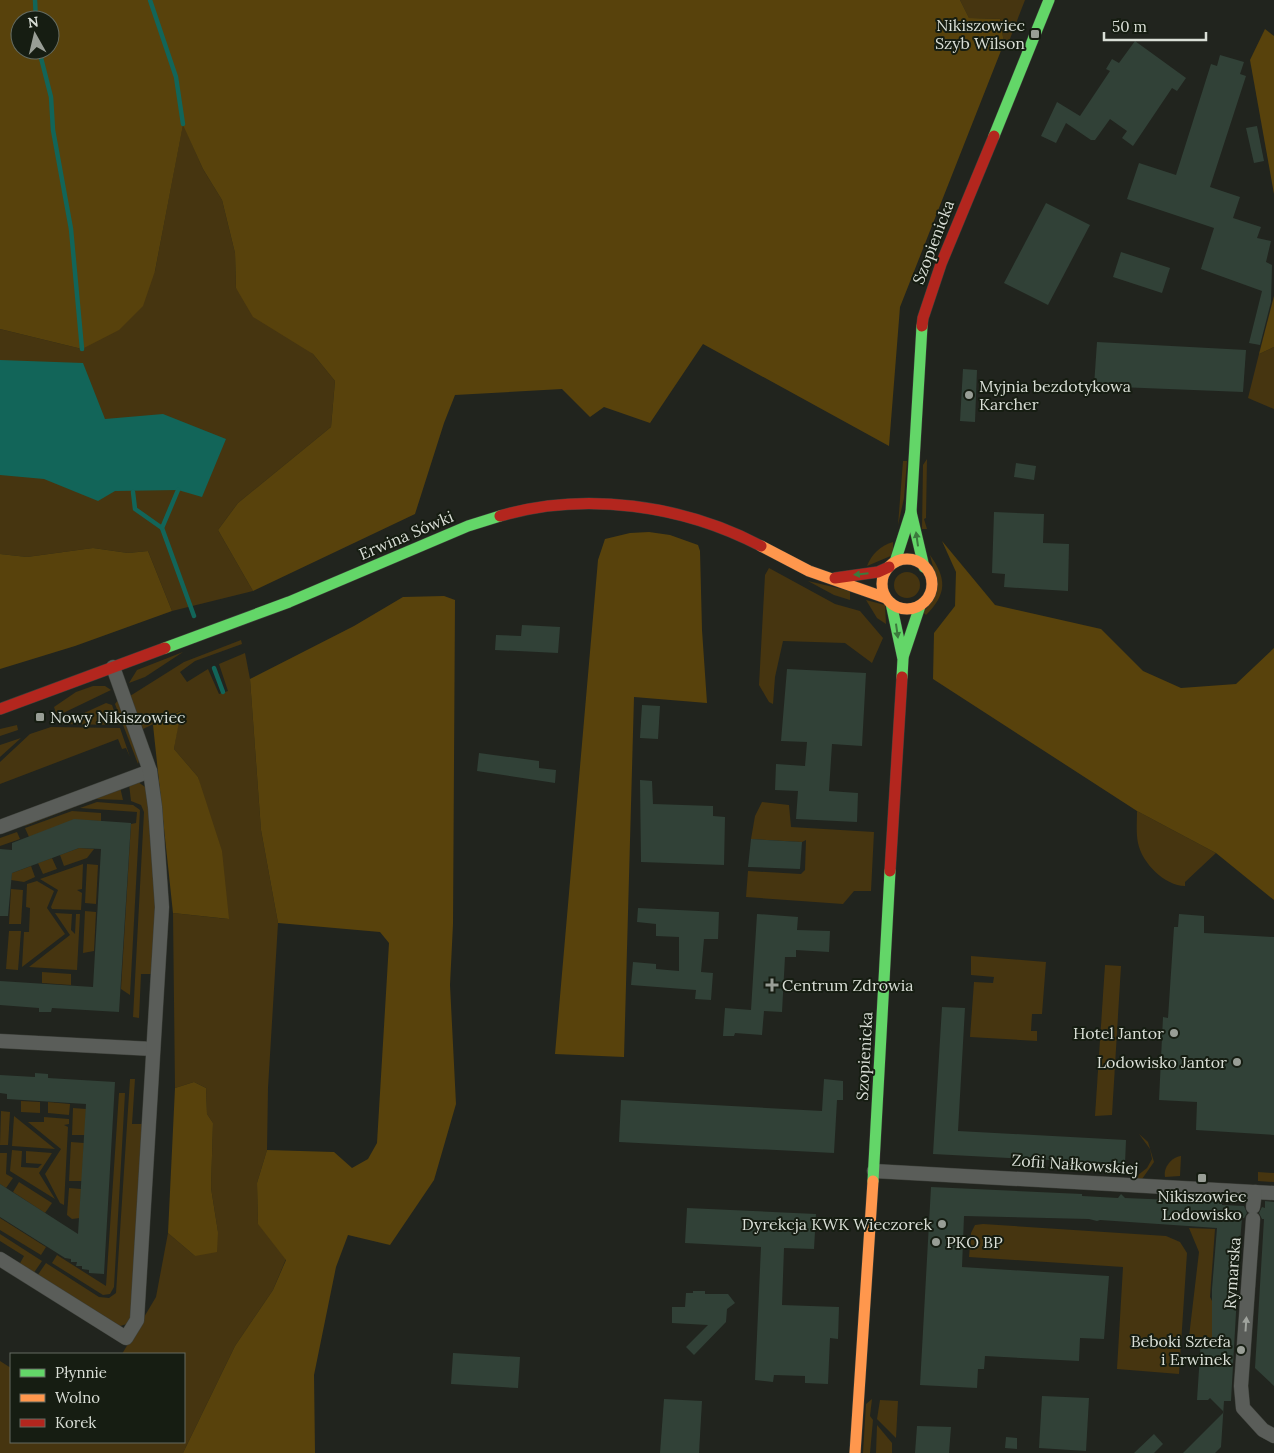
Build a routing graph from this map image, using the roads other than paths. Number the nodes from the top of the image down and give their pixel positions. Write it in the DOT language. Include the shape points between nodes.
graph roads {
  1 [pos="1049,0"];
  2 [pos="911,512"];
  3 [pos="892,565"];
  4 [pos="924,566"];
  5 [pos="833,579"];
  6 [pos="888,600"];
  7 [pos="920,606"];
  8 [pos="903,659"];
  9 [pos="113,667"];
  10 [pos="0,709"];
  11 [pos="150,771"];
  12 [pos="0,827"];
  13 [pos="0,1040"];
  14 [pos="153,1049"];
  15 [pos="874,1171"];
  16 [pos="1255,1192"];
  17 [pos="1274,1192"];
  18 [pos="0,1259"];
  19 [pos="1273,1437"];
  20 [pos="855,1453"];
  1 -- 2 [label="street, Szopienicka" via="941,264 923,318"];
  2 -- 3 [label="street, Szopienicka"];
  4 -- 2 [label="street, Szopienicka, one-way"];
  3 -- 4 [label="street" via="911,560"];
  3 -- 5 [label="street, Erwina Sówki, one-way" via="878,572"];
  3 -- 6 [label="street" via="882,582"];
  4 -- 7 [label="street" via="929,572 932,587"];
  5 -- 6 [label="street, Erwina Sówki"];
  5 -- 9 [label="street, Erwina Sówki" via="809,571 732,532 678,515 612,505 551,507 512,513 468,526 305,596"];
  6 -- 7 [label="street" via="906,610"];
  6 -- 8 [label="street, Szopienicka, one-way"];
  7 -- 8 [label="street, Szopienicka"];
  8 -- 15 [label="street, Szopienicka"];
  9 -- 10 [label="street, Erwina Sówki"];
  9 -- 11 [label="street"];
  11 -- 12 [label="street"];
  11 -- 14 [label="street" via="162,907"];
  13 -- 14 [label="street"];
  14 -- 18 [label="street" via="137,1320 126,1338"];
  15 -- 16 [label="street, Zofii Nałkowskiej"];
  15 -- 20 [label="street, Szopienicka"];
  16 -- 17 [label="street, Zofii Nałkowskiej"];
  19 -- 16 [label="street, Rymarska, one-way" via="1243,1408 1241,1386"];
}
